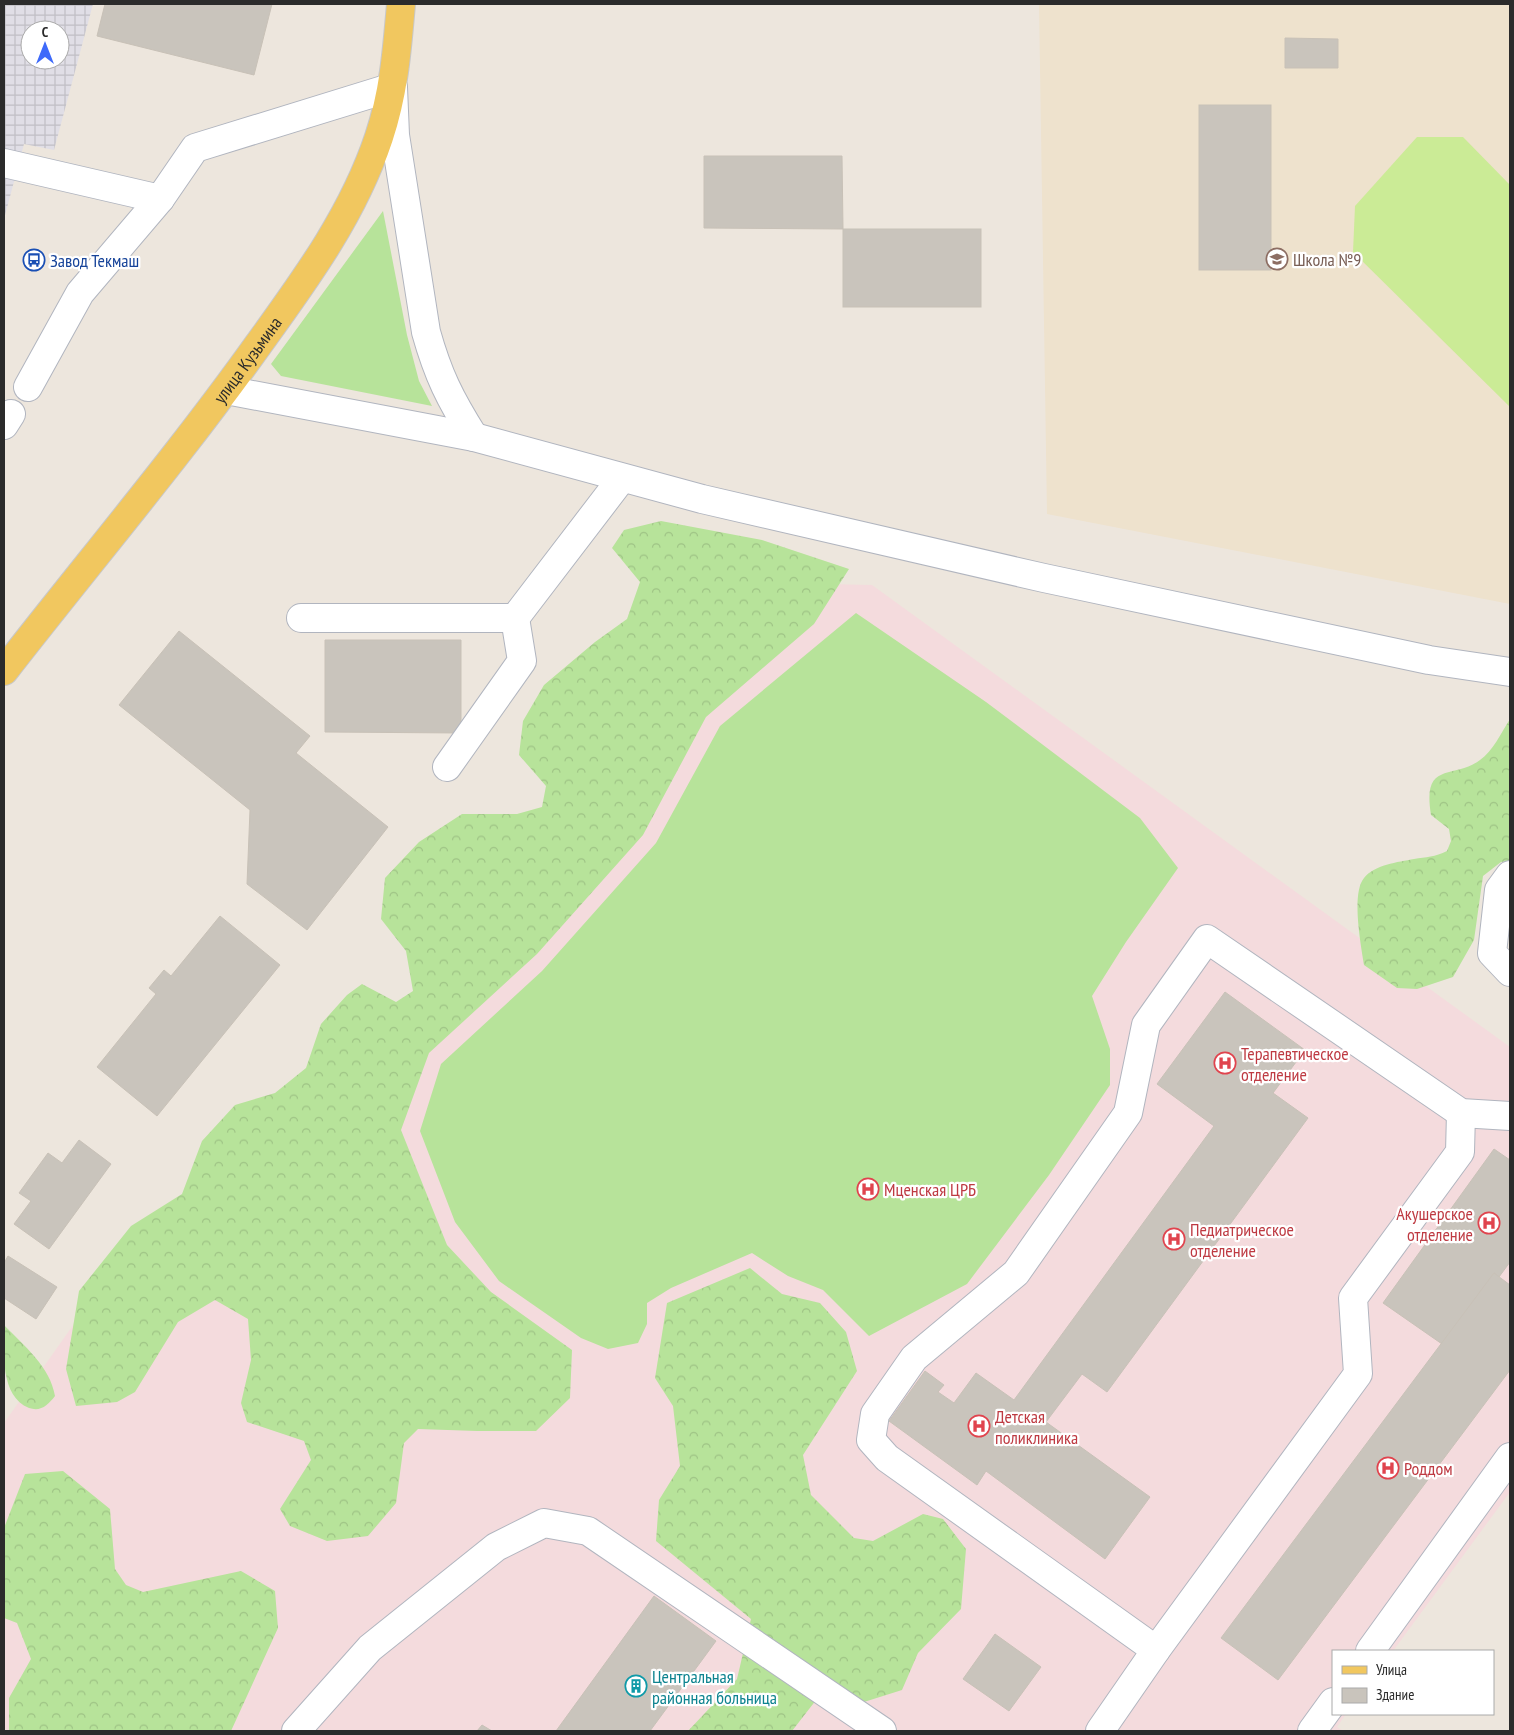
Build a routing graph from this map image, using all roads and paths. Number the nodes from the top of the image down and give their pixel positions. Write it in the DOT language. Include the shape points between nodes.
graph roads {
  1 [pos="401,4"];
  2 [pos="393,87"];
  3 [pos="4,163"];
  4 [pos="160,199"];
  5 [pos="28,387"];
  6 [pos="226,390"];
  7 [pos="474,437"];
  8 [pos="622,478"];
  9 [pos="300,618"];
  10 [pos="515,618"];
  11 [pos="4,671"];
  12 [pos="1510,672"];
  13 [pos="447,767"];
  14 [pos="1510,875"];
  15 [pos="1510,972"];
  16 [pos="1461,1113"];
  17 [pos="1510,1116"];
  18 [pos="1510,1457"];
  19 [pos="1156,1650"];
  20 [pos="1371,1650"];
  21 [pos="1332,1703"];
  22 [pos="296,1731"];
  23 [pos="882,1731"];
  24 [pos="1100,1731"];
  25 [pos="1312,1731"];
  1 -- 2 [label="main road, улица Кузьмина"];
  2 -- 4 [label="street" via="195,148"];
  2 -- 6 [label="main road, улица Кузьмина" via="379,138 346,215 312,270"];
  2 -- 7 [label="street" via="395,135 426,332 448,396"];
  3 -- 4 [label="street"];
  4 -- 5 [label="street" via="80,294"];
  6 -- 7 [label="street"];
  6 -- 11 [label="main road, улица Кузьмина"];
  7 -- 8 [label="street"];
  8 -- 10 [label="street"];
  8 -- 12 [label="street" via="775,517 1061,582 1429,660"];
  9 -- 10 [label="street"];
  10 -- 13 [label="street" via="522,661"];
  14 -- 15 [label="street" via="1499,890 1492,954"];
  16 -- 17 [label="street"];
  16 -- 19 [label="street" via="1460,1152 1353,1298 1358,1374"];
  16 -- 19 [label="street" via="1207,939 1146,1025 1128,1113 1016,1273 914,1358 876,1414 871,1440 887,1458"];
  18 -- 20 [label="street"];
  19 -- 24 [label="street"];
  21 -- 25 [label="street"];
  22 -- 23 [label="street" via="370,1648 496,1547 544,1523 588,1530"];
}
